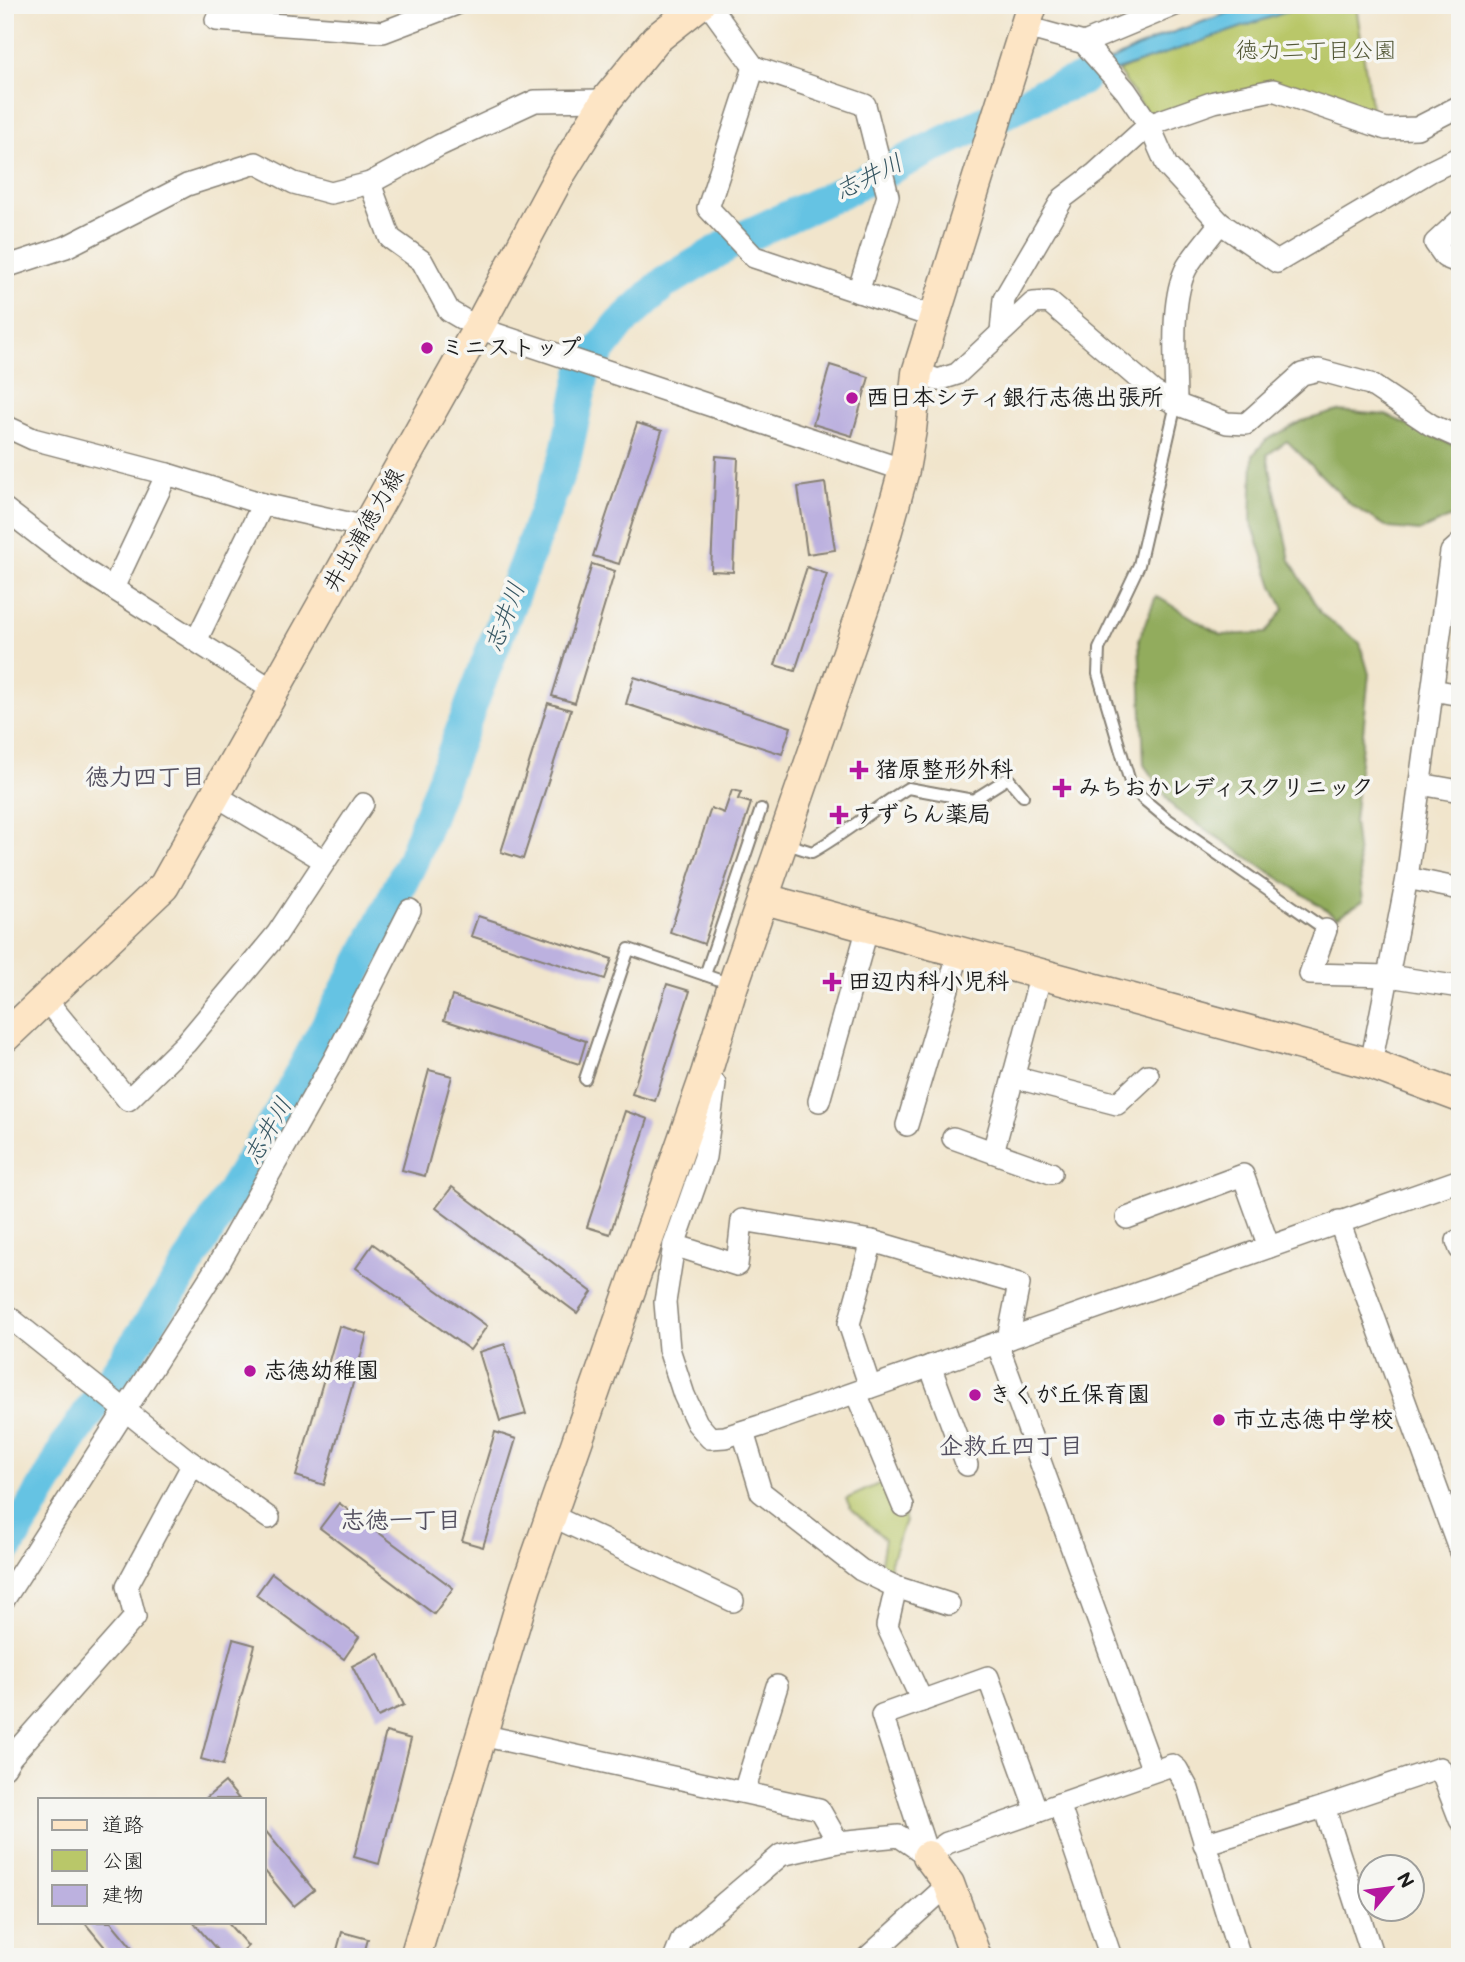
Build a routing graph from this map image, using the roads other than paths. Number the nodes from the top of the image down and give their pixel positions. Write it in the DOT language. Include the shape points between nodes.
graph roads {
  1 [pos="454,5"];
  2 [pos="699,5"];
  3 [pos="709,5"];
  4 [pos="1175,5"];
  5 [pos="1029,16"];
  6 [pos="216,20"];
  7 [pos="1084,43"];
  8 [pos="754,67"];
  9 [pos="606,100"];
  10 [pos="1460,106"];
  11 [pos="1149,125"];
  12 [pos="1460,157"];
  13 [pos="370,183"];
  14 [pos="1460,220"];
  15 [pos="1220,223"];
  16 [pos="1460,263"];
  17 [pos="5,267"];
  18 [pos="858,292"];
  19 [pos="934,317"];
  20 [pos="478,328"];
  21 [pos="1001,332"];
  22 [pos="917,373"];
  23 [pos="1176,404"];
  24 [pos="5,426"];
  25 [pos="1460,438"];
  26 [pos="904,470"];
  27 [pos="166,474"];
  28 [pos="263,504"];
  29 [pos="5,509"];
  30 [pos="366,527"];
  31 [pos="1460,544"];
  32 [pos="113,588"];
  33 [pos="196,641"];
  34 [pos="274,690"];
  35 [pos="1433,690"];
  36 [pos="1460,695"];
  37 [pos="1420,784"];
  38 [pos="1460,792"];
  39 [pos="215,796"];
  40 [pos="1023,796"];
  41 [pos="363,804"];
  42 [pos="761,809"];
  43 [pos="784,843"];
  44 [pos="325,861"];
  45 [pos="1407,878"];
  46 [pos="1460,889"];
  47 [pos="765,899"];
  48 [pos="410,910"];
  49 [pos="868,927"];
  50 [pos="1326,930"];
  51 [pos="959,952"];
  52 [pos="1041,974"];
  53 [pos="705,975"];
  54 [pos="1388,976"];
  55 [pos="733,985"];
  56 [pos="1460,987"];
  57 [pos="46,1000"];
  58 [pos="10,1028"];
  59 [pos="1371,1064"];
  60 [pos="706,1074"];
  61 [pos="1148,1075"];
  62 [pos="1013,1077"];
  63 [pos="585,1079"];
  64 [pos="1460,1097"];
  65 [pos="819,1101"];
  66 [pos="907,1125"];
  67 [pos="953,1138"];
  68 [pos="993,1152"];
  69 [pos="1051,1172"];
  70 [pos="1460,1180"];
  71 [pos="1127,1218"];
  72 [pos="1339,1222"];
  73 [pos="872,1241"];
  74 [pos="1460,1241"];
  75 [pos="674,1245"];
  76 [pos="1269,1247"];
  77 [pos="1460,1249"];
  78 [pos="5,1314"];
  79 [pos="1003,1341"];
  80 [pos="930,1366"];
  81 [pos="863,1390"];
  82 [pos="125,1412"];
  83 [pos="743,1432"];
  84 [pos="193,1464"];
  85 [pos="967,1465"];
  86 [pos="904,1506"];
  87 [pos="550,1515"];
  88 [pos="269,1518"];
  89 [pos="1460,1552"];
  90 [pos="896,1587"];
  91 [pos="5,1598"];
  92 [pos="733,1601"];
  93 [pos="950,1604"];
  94 [pos="777,1686"];
  95 [pos="922,1701"];
  96 [pos="481,1735"];
  97 [pos="5,1768"];
  98 [pos="1153,1771"];
  99 [pos="744,1792"];
  100 [pos="1059,1804"];
  101 [pos="1324,1807"];
  102 [pos="1037,1812"];
  103 [pos="1460,1820"];
  104 [pos="838,1842"];
  105 [pos="1204,1844"];
  106 [pos="928,1856"];
  107 [pos="949,1884"];
  108 [pos="415,1957"];
  109 [pos="676,1957"];
  110 [pos="867,1957"];
  111 [pos="976,1957"];
  112 [pos="1111,1957"];
  113 [pos="1240,1957"];
  114 [pos="1373,1957"];
  1 -- 6 [label="street" via="383,33"];
  2 -- 9 [label="street, 井出浦徳力線" via="656,39"];
  3 -- 8 [label="street"];
  4 -- 7 [label="street"];
  5 -- 7 [label="street"];
  5 -- 19 [label="street"];
  7 -- 11 [label="street"];
  8 -- 18 [label="street" via="865,105 887,196"];
  8 -- 18 [label="street" via="708,208 754,257"];
  9 -- 13 [label="street" via="535,101"];
  9 -- 20 [label="street, 井出浦徳力線" via="562,171"];
  10 -- 11 [label="street" via="1417,128 1386,129 1273,90 1214,102"];
  11 -- 15 [label="street" via="1167,166"];
  11 -- 21 [label="street" via="1063,198 1004,299"];
  12 -- 15 [label="street" via="1430,170 1277,262"];
  13 -- 17 [label="street" via="331,193 294,183 257,163 187,185 66,247"];
  13 -- 20 [label="street" via="390,238 422,261 449,311"];
  14 -- 16 [label="street" via="1435,243 1446,257"];
  15 -- 23 [label="street" via="1180,285"];
  18 -- 19 [label="street"];
  19 -- 22 [label="street"];
  20 -- 26 [label="street"];
  20 -- 30 [label="street, 井出浦徳力線"];
  21 -- 22 [label="street" via="957,373 938,380"];
  21 -- 23 [label="street" via="1033,303 1049,302 1154,392"];
  22 -- 26 [label="street"];
  23 -- 25 [label="street" via="1246,424 1302,374 1319,370 1370,384 1431,425"];
  23 -- 50 [label="lane" via="1139,565 1099,649 1098,674 1111,722 1130,782 1142,798"];
  24 -- 27 [label="street" via="33,439"];
  26 -- 43 [label="street" via="872,583"];
  27 -- 28 [label="street"];
  27 -- 32 [label="street"];
  28 -- 30 [label="street"];
  28 -- 33 [label="street"];
  29 -- 32 [label="street"];
  30 -- 34 [label="street, 井出浦徳力線"];
  31 -- 35 [label="street" via="1451,552"];
  32 -- 33 [label="street"];
  33 -- 34 [label="street"];
  34 -- 39 [label="street, 井出浦徳力線"];
  35 -- 36 [label="street"];
  35 -- 37 [label="street"];
  37 -- 38 [label="street"];
  37 -- 45 [label="street"];
  39 -- 44 [label="street"];
  39 -- 57 [label="street, 井出浦徳力線" via="164,886"];
  40 -- 43 [label="lane" via="1008,778 973,800 908,788 812,852"];
  41 -- 44 [label="street"];
  42 -- 53 [label="lane"];
  43 -- 47 [label="street"];
  44 -- 57 [label="street" via="277,933 186,1043 128,1100"];
  45 -- 46 [label="street"];
  45 -- 54 [label="street"];
  47 -- 49 [label="street"];
  47 -- 55 [label="street"];
  48 -- 82 [label="street" via="336,1056 224,1253"];
  49 -- 51 [label="street"];
  49 -- 65 [label="street"];
  50 -- 54 [label="street" via="1310,974"];
  51 -- 52 [label="street"];
  51 -- 66 [label="street"];
  52 -- 59 [label="street"];
  52 -- 62 [label="street"];
  53 -- 55 [label="lane"];
  53 -- 63 [label="lane" via="629,949"];
  54 -- 56 [label="street"];
  54 -- 59 [label="street"];
  55 -- 60 [label="street"];
  57 -- 58 [label="street, 井出浦徳力線"];
  59 -- 64 [label="street"];
  60 -- 75 [label="street" via="715,1084 705,1157"];
  60 -- 87 [label="street"];
  61 -- 62 [label="street" via="1117,1104"];
  62 -- 68 [label="street"];
  67 -- 68 [label="street"];
  68 -- 69 [label="street"];
  70 -- 72 [label="street"];
  71 -- 76 [label="street" via="1243,1175"];
  72 -- 76 [label="street"];
  72 -- 89 [label="street"];
  73 -- 75 [label="street" via="742,1220 737,1265"];
  73 -- 79 [label="street" via="1019,1283"];
  73 -- 81 [label="street" via="849,1324"];
  74 -- 77 [label="street"];
  75 -- 83 [label="street" via="665,1302 669,1349 684,1395 710,1438"];
  76 -- 79 [label="street"];
  78 -- 82 [label="street"];
  79 -- 80 [label="street"];
  79 -- 98 [label="street"];
  80 -- 81 [label="street"];
  80 -- 85 [label="street"];
  81 -- 83 [label="street"];
  81 -- 86 [label="street"];
  82 -- 84 [label="street"];
  82 -- 91 [label="street"];
  83 -- 90 [label="street" via="761,1492 861,1570"];
  84 -- 88 [label="street"];
  84 -- 97 [label="street" via="127,1586 135,1617"];
  87 -- 92 [label="street"];
  87 -- 96 [label="street"];
  90 -- 93 [label="street"];
  90 -- 95 [label="street" via="887,1626"];
  94 -- 99 [label="street"];
  95 -- 102 [label="street" via="988,1677"];
  95 -- 106 [label="street" via="882,1715"];
  96 -- 99 [label="street"];
  96 -- 108 [label="street"];
  98 -- 100 [label="street"];
  98 -- 105 [label="street" via="1172,1765 1177,1769 1188,1789"];
  99 -- 104 [label="street" via="819,1809"];
  100 -- 102 [label="street"];
  100 -- 112 [label="street"];
  101 -- 103 [label="street" via="1440,1768"];
  101 -- 105 [label="street"];
  101 -- 114 [label="street"];
  102 -- 106 [label="street" via="947,1843"];
  104 -- 106 [label="street" via="899,1836"];
  104 -- 109 [label="street" via="781,1855 682,1939"];
  105 -- 113 [label="street"];
  106 -- 107 [label="street"];
  107 -- 110 [label="street"];
  107 -- 111 [label="street"];
}
